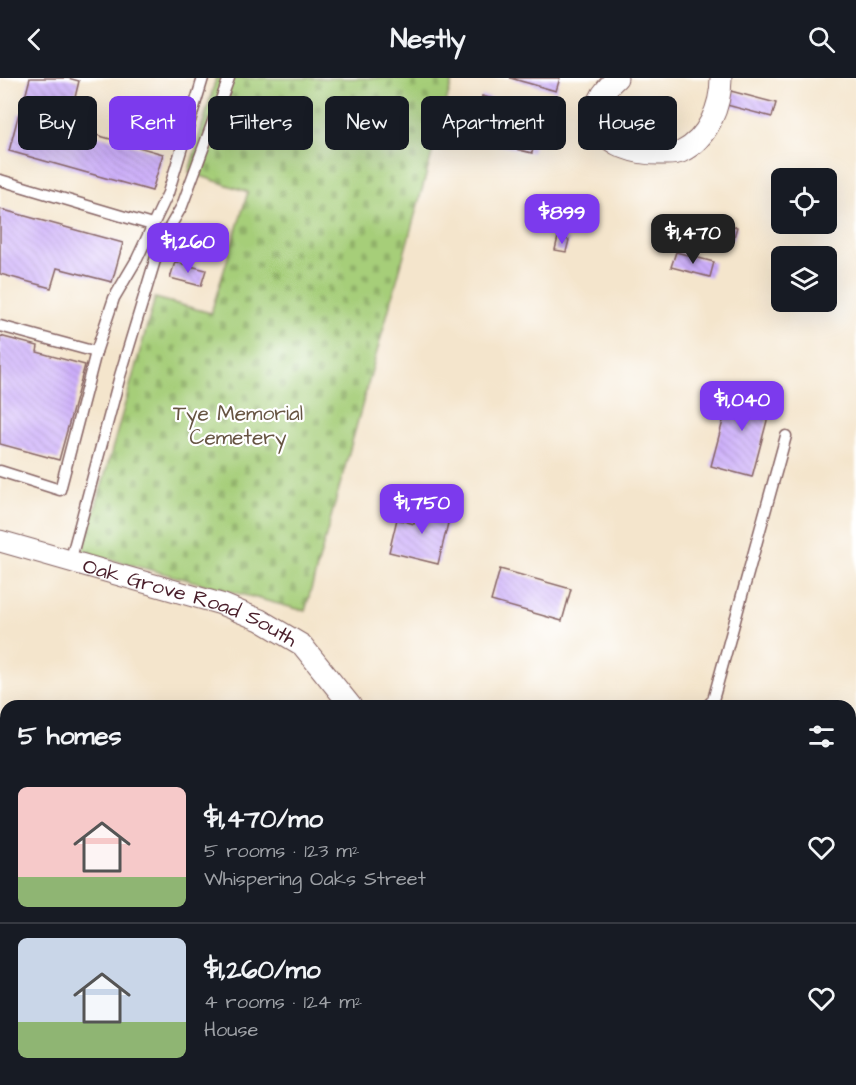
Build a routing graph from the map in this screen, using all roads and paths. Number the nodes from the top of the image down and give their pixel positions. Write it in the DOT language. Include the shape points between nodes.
graph roads {
  1 [pos="203,78"];
  2 [pos="229,78"];
  3 [pos="617,78"];
  4 [pos="721,78"];
  5 [pos="0,180"];
  6 [pos="152,225"];
  7 [pos="0,326"];
  8 [pos="96,352"];
  9 [pos="786,436"];
  10 [pos="0,471"];
  11 [pos="0,541"];
  12 [pos="70,562"];
  13 [pos="346,700"];
  14 [pos="713,700"];
  1 -- 6 [label="lane" via="168,193"];
  2 -- 12 [label="lane" via="182,206 156,256"];
  3 -- 4 [label="street" via="597,105 599,130 609,141 627,150 658,154 681,152 703,132 713,118 721,94"];
  5 -- 6 [label="lane"];
  6 -- 8 [label="lane" via="114,298"];
  7 -- 8 [label="lane"];
  8 -- 10 [label="lane" via="60,490"];
  9 -- 14 [label="lane"];
  11 -- 12 [label="street, Oak Grove Road South"];
  12 -- 13 [label="street, Oak Grove Road South" via="221,604 260,620 302,645"];
}
